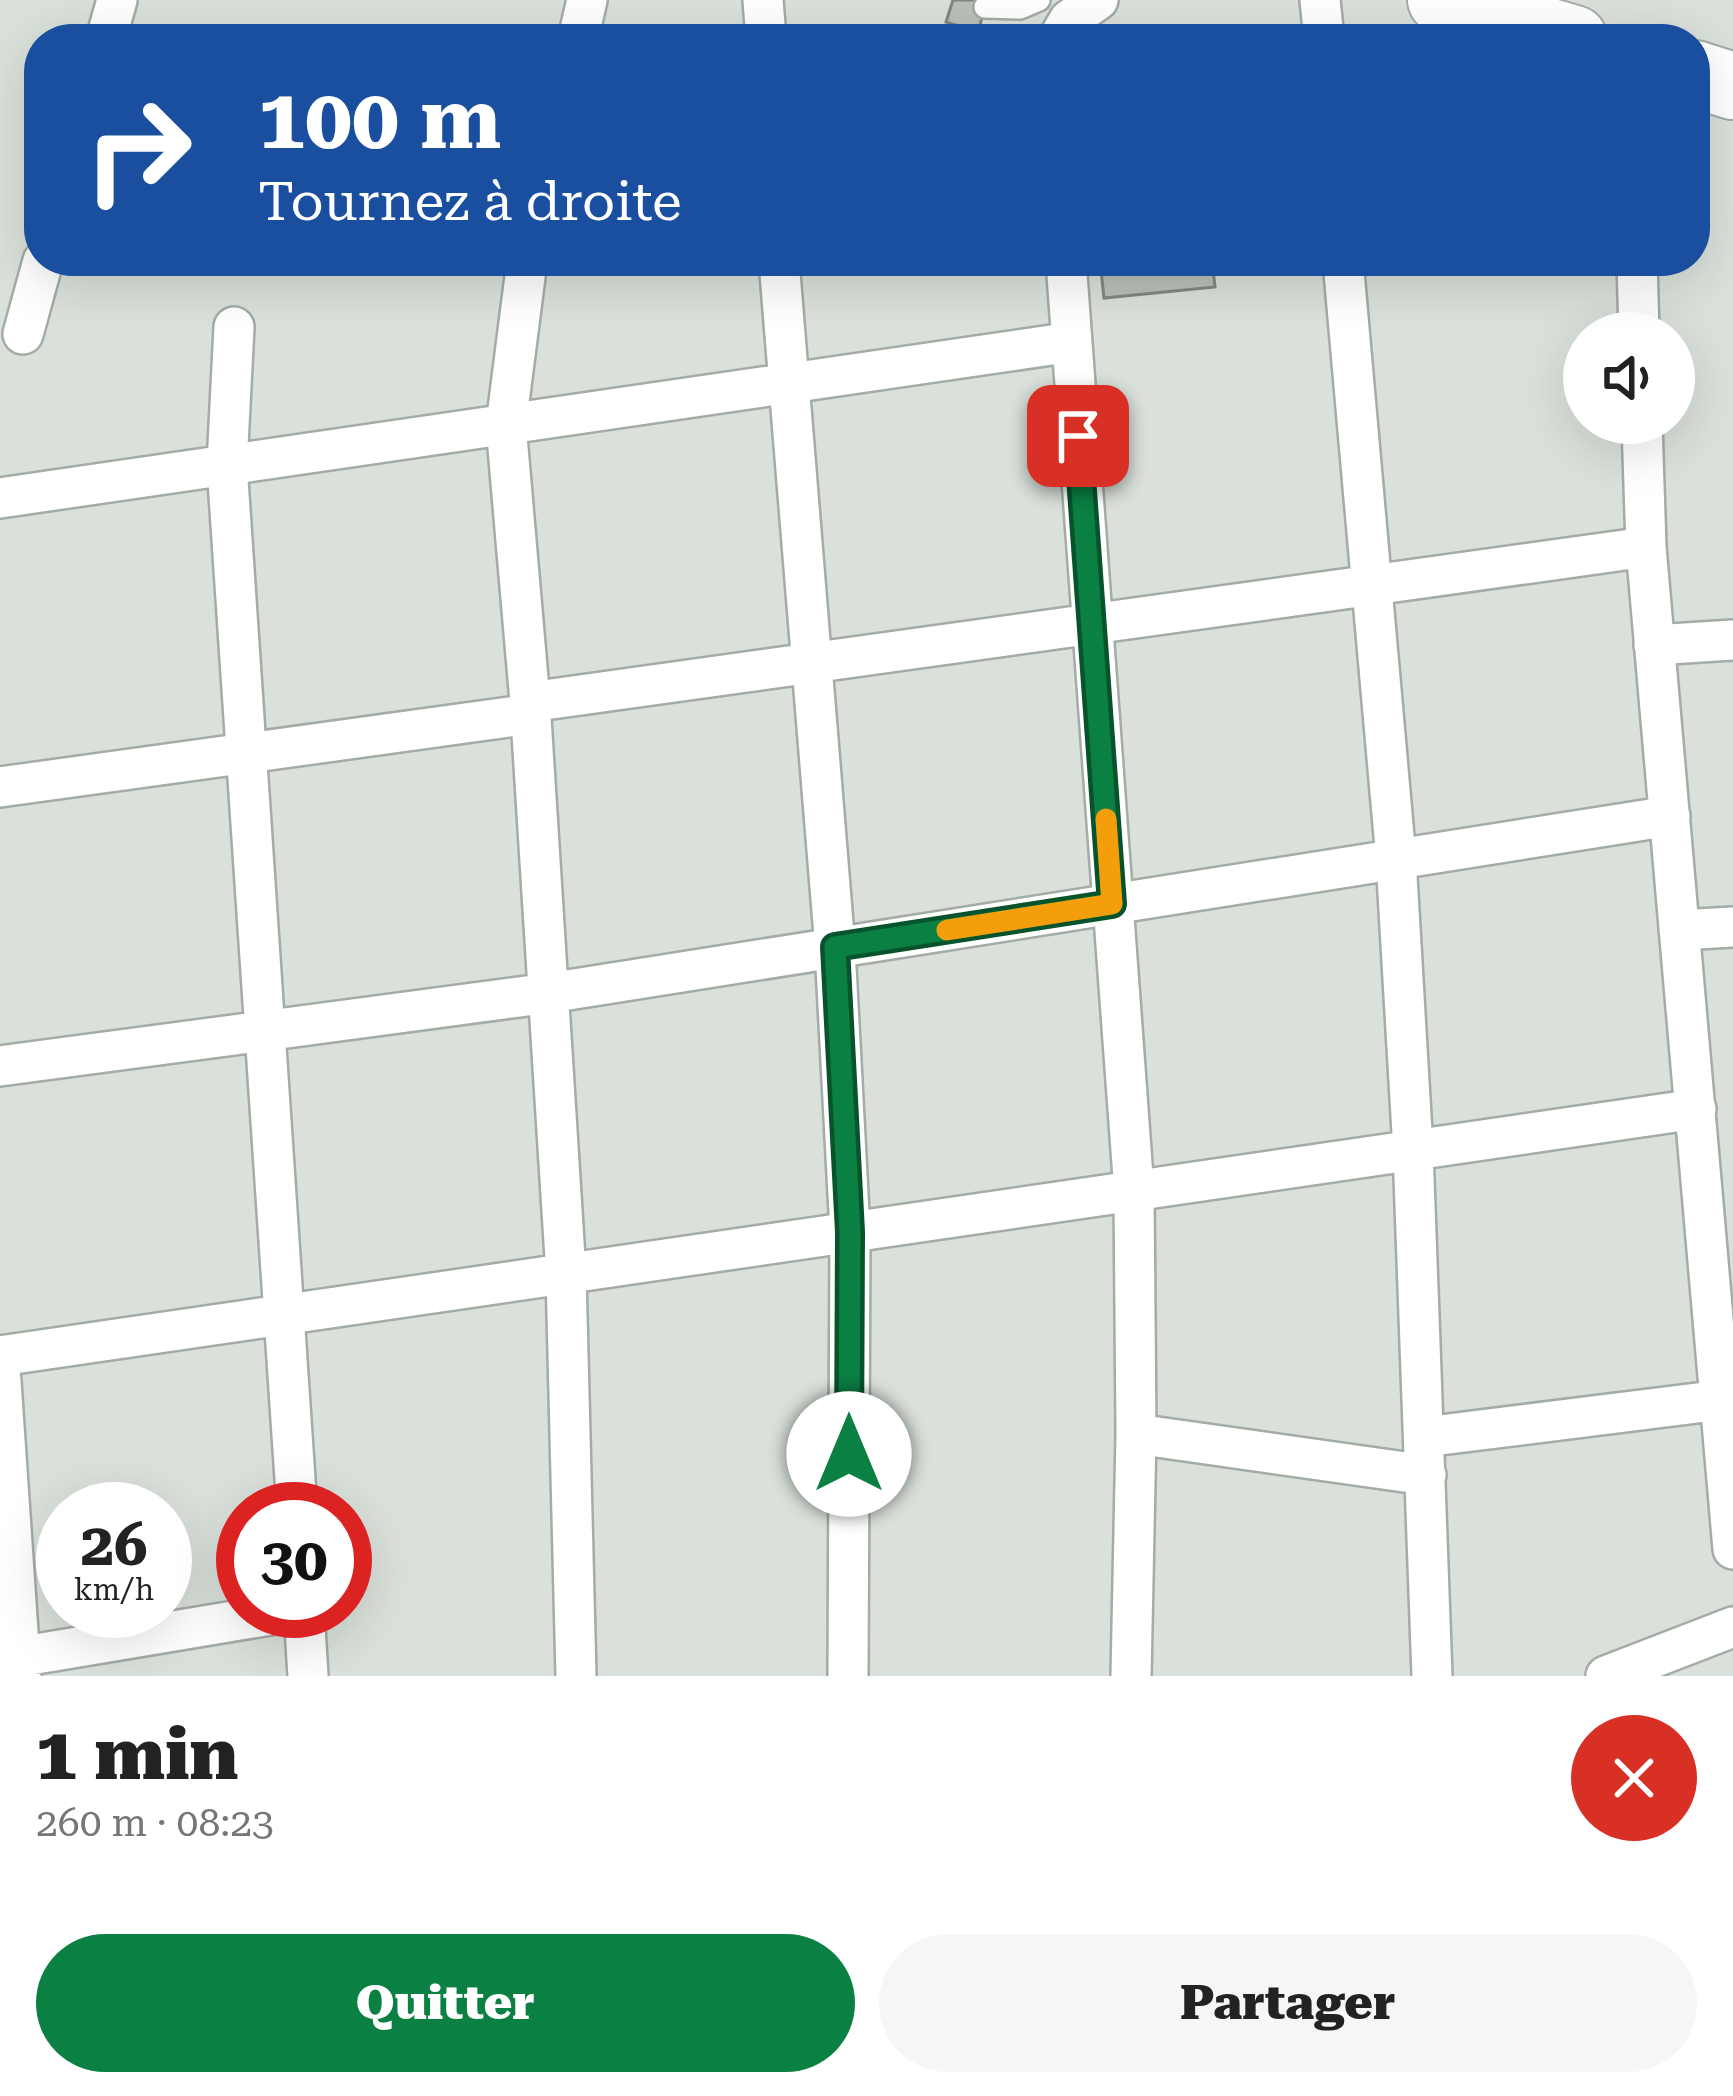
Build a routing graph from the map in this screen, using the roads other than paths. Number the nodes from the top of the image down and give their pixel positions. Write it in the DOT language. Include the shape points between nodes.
graph roads {
  1 [pos="1039,0"];
  2 [pos="1098,0"];
  3 [pos="1442,0"];
  4 [pos="985,7"];
  5 [pos="1067,24"];
  6 [pos="1523,24"];
  7 [pos="39,276"];
  8 [pos="524,276"];
  9 [pos="780,276"];
  10 [pos="1067,276"];
  11 [pos="1344,276"];
  12 [pos="1637,276"];
  13 [pos="1638,312"];
  14 [pos="234,327"];
  15 [pos="23,334"];
  16 [pos="1072,342"];
  17 [pos="787,383"];
  18 [pos="506,425"];
  19 [pos="1643,444"];
  20 [pos="227,465"];
  21 [pos="0,498"];
  22 [pos="1646,547"];
  23 [pos="1372,585"];
  24 [pos="1092,624"];
  25 [pos="1733,640"];
  26 [pos="1654,645"];
  27 [pos="809,664"];
  28 [pos="530,708"];
  29 [pos="247,754"];
  30 [pos="0,787"];
  31 [pos="1670,816"];
  32 [pos="1396,859"];
  33 [pos="1112,904"];
  34 [pos="1733,927"];
  35 [pos="1679,930"];
  36 [pos="835,947"];
  37 [pos="549,993"];
  38 [pos="265,1030"];
  39 [pos="0,1066"];
  40 [pos="1696,1109"];
  41 [pos="1413,1150"];
  42 [pos="1135,1191"];
  43 [pos="850,1232"];
  44 [pos="1720,1237"];
  45 [pos="566,1274"];
  46 [pos="284,1315"];
  47 [pos="0,1356"];
  48 [pos="0,1366"];
  49 [pos="1721,1400"];
  50 [pos="1136,1434"];
  51 [pos="1425,1456"];
  52 [pos="295,1482"];
  53 [pos="1733,1549"];
  54 [pos="216,1626"];
  55 [pos="1733,1627"];
  56 [pos="306,1638"];
  57 [pos="13,1665"];
  58 [pos="308,1676"];
  59 [pos="576,1676"];
  60 [pos="848,1676"];
  61 [pos="1131,1676"];
  62 [pos="1432,1676"];
  63 [pos="1606,1676"];
  1 -- 4 [label="lane"];
  2 -- 5 [label="street"];
  3 -- 6 [label="highway"];
  7 -- 15 [label="street"];
  8 -- 18 [label="street"];
  9 -- 17 [label="street"];
  10 -- 16 [label="street"];
  11 -- 23 [label="street"];
  12 -- 13 [label="street"];
  14 -- 20 [label="street"];
  16 -- 17 [label="street"];
  16 -- 24 [label="street"];
  17 -- 18 [label="street"];
  17 -- 27 [label="street"];
  18 -- 20 [label="street"];
  18 -- 28 [label="street"];
  19 -- 22 [label="street"];
  20 -- 21 [label="street"];
  20 -- 29 [label="street"];
  22 -- 23 [label="street"];
  22 -- 26 [label="street"];
  23 -- 24 [label="street"];
  23 -- 32 [label="street"];
  24 -- 27 [label="street"];
  24 -- 33 [label="street"];
  25 -- 26 [label="street"];
  26 -- 31 [label="street"];
  27 -- 28 [label="street"];
  27 -- 36 [label="street"];
  28 -- 29 [label="street"];
  28 -- 37 [label="street"];
  29 -- 30 [label="street"];
  29 -- 38 [label="street"];
  31 -- 32 [label="street"];
  31 -- 35 [label="street"];
  32 -- 33 [label="street"];
  32 -- 41 [label="street"];
  33 -- 36 [label="street"];
  33 -- 42 [label="street"];
  34 -- 35 [label="street"];
  35 -- 40 [label="street"];
  36 -- 37 [label="street"];
  36 -- 43 [label="street"];
  37 -- 38 [label="street"];
  37 -- 45 [label="street"];
  38 -- 39 [label="street"];
  38 -- 46 [label="street"];
  40 -- 41 [label="street"];
  40 -- 44 [label="street"];
  41 -- 42 [label="street"];
  41 -- 51 [label="street"];
  42 -- 43 [label="street"];
  42 -- 50 [label="street"];
  43 -- 45 [label="street"];
  43 -- 60 [label="street"];
  44 -- 49 [label="street"];
  45 -- 46 [label="street"];
  45 -- 59 [label="street"];
  46 -- 47 [label="street"];
  46 -- 52 [label="street"];
  48 -- 57 [label="street"];
  49 -- 51 [label="street"];
  49 -- 53 [label="street"];
  50 -- 51 [label="street"];
  50 -- 61 [label="street"];
  51 -- 62 [label="street"];
  54 -- 57 [label="street"];
  55 -- 63 [label="street"];
  56 -- 58 [label="street"];
}
